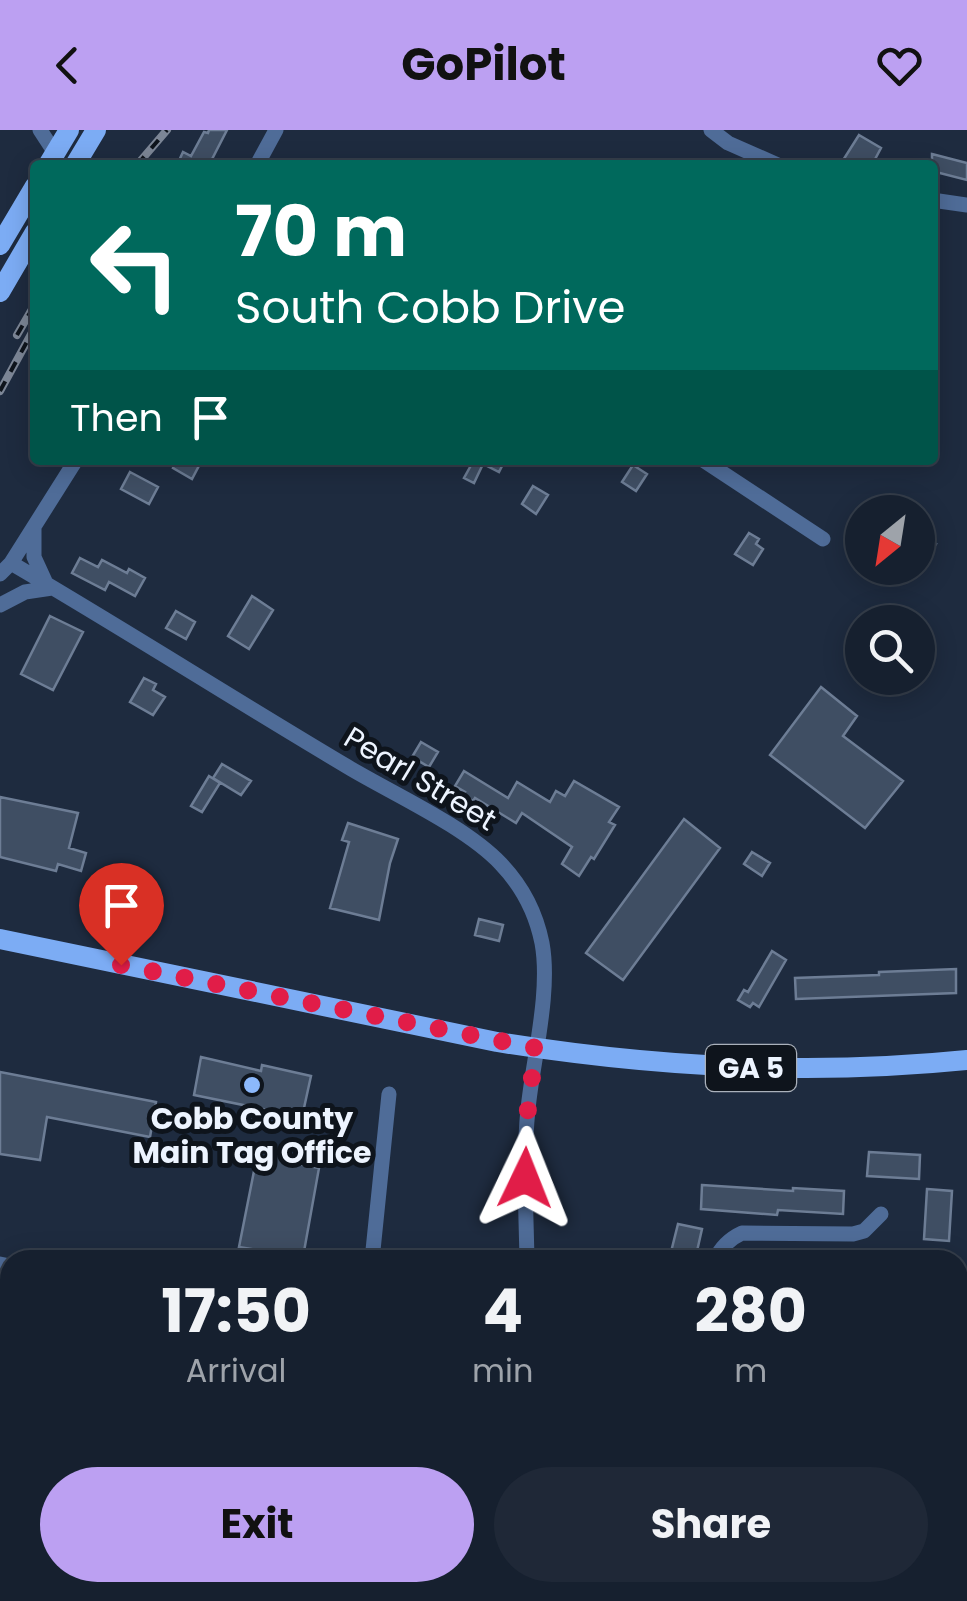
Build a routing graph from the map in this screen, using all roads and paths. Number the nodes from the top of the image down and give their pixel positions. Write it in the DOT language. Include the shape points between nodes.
graph roads {
  1 [pos="40,130"];
  2 [pos="68,130"];
  3 [pos="96,130"];
  4 [pos="276,130"];
  5 [pos="711,130"];
  6 [pos="51,159"];
  7 [pos="78,160"];
  8 [pos="261,160"];
  9 [pos="767,160"];
  10 [pos="30,194"];
  11 [pos="938,201"];
  12 [pos="967,205"];
  13 [pos="30,241"];
  14 [pos="0,245"];
  15 [pos="0,292"];
  16 [pos="73,465"];
  17 [pos="711,465"];
  18 [pos="34,526"];
  19 [pos="824,539"];
  20 [pos="5,568"];
  21 [pos="50,586"];
  22 [pos="0,603"];
  23 [pos="0,939"];
  24 [pos="536,1048"];
  25 [pos="967,1060"];
  26 [pos="389,1094"];
  27 [pos="881,1214"];
  28 [pos="373,1250"];
  29 [pos="528,1250"];
  30 [pos="722,1250"];
  1 -- 6 [label="street"];
  2 -- 6 [label="main road"];
  3 -- 7 [label="main road"];
  4 -- 8 [label="street"];
  5 -- 9 [label="street"];
  10 -- 14 [label="main road"];
  11 -- 12 [label="street"];
  13 -- 15 [label="main road"];
  16 -- 18 [label="street"];
  17 -- 19 [label="street"];
  18 -- 20 [label="street"];
  18 -- 21 [label="street" via="34,557"];
  20 -- 21 [label="street, Pearl Street"];
  20 -- 22 [label="street"];
  21 -- 22 [label="street"];
  21 -- 24 [label="street, Pearl Street" via="501,863 528,901 541,941"];
  23 -- 24 [label="main road"];
  24 -- 25 [label="main road, GA 5" via="768,1068"];
  24 -- 29 [label="street, Pearl Street" via="525,1143"];
  26 -- 28 [label="street"];
  27 -- 30 [label="street" via="853,1234 742,1234"];
}
